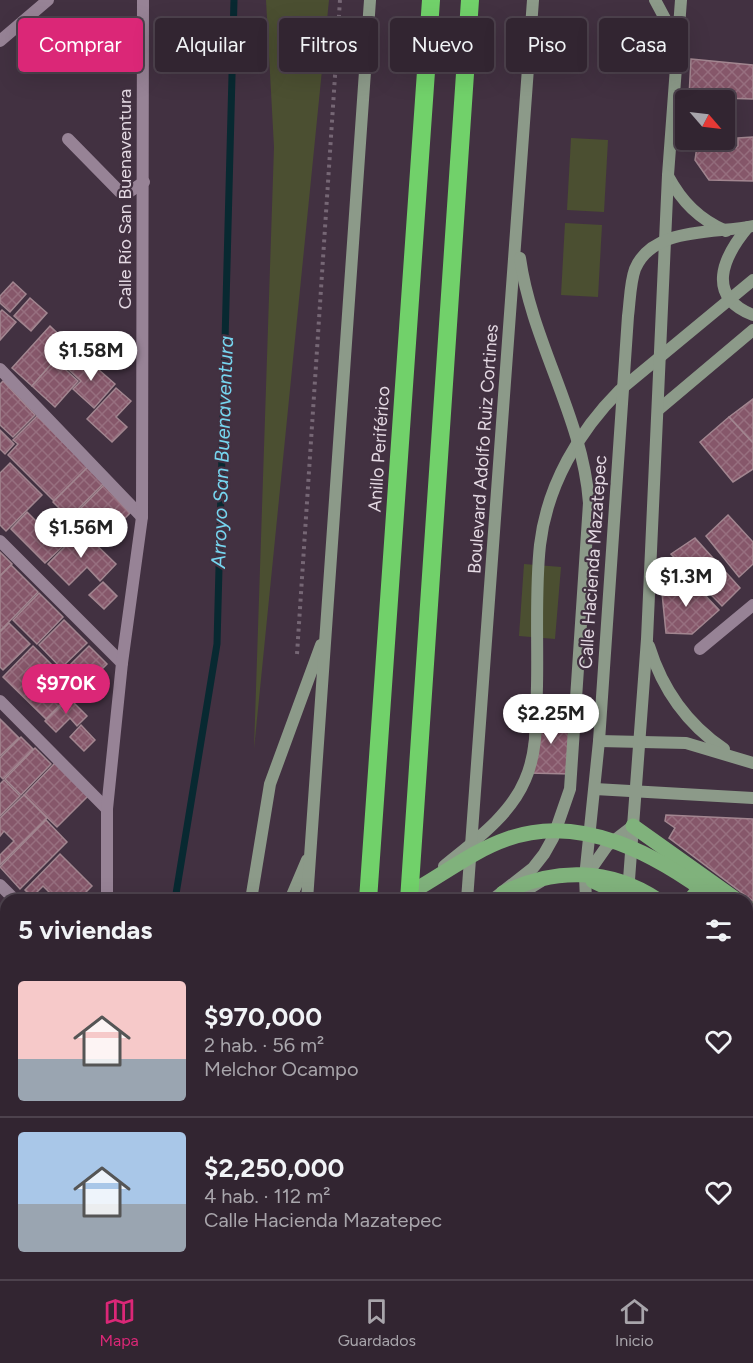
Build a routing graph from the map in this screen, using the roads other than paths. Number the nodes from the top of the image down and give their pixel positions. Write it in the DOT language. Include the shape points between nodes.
graph roads {
  1 [pos="48,0"];
  2 [pos="143,0"];
  3 [pos="370,0"];
  4 [pos="431,0"];
  5 [pos="470,0"];
  6 [pos="533,0"];
  7 [pos="655,0"];
  8 [pos="681,0"];
  9 [pos="665,18"];
  10 [pos="680,18"];
  11 [pos="0,40"];
  12 [pos="677,72"];
  13 [pos="68,139"];
  14 [pos="668,175"];
  15 [pos="144,182"];
  16 [pos="519,198"];
  17 [pos="751,227"];
  18 [pos="727,231"];
  19 [pos="665,239"];
  20 [pos="753,280"];
  21 [pos="753,315"];
  22 [pos="753,330"];
  23 [pos="0,369"];
  24 [pos="658,410"];
  25 [pos="142,517"];
  26 [pos="0,542"];
  27 [pos="753,605"];
  28 [pos="326,633"];
  29 [pos="647,639"];
  30 [pos="700,649"];
  31 [pos="122,663"];
  32 [pos="0,701"];
  33 [pos="599,741"];
  34 [pos="639,742"];
  35 [pos="732,755"];
  36 [pos="753,763"];
  37 [pos="595,789"];
  38 [pos="635,792"];
  39 [pos="753,798"];
  40 [pos="107,809"];
  41 [pos="633,826"];
  42 [pos="310,850"];
  43 [pos="585,877"];
  44 [pos="106,894"];
  45 [pos="252,894"];
  46 [pos="292,894"];
  47 [pos="307,894"];
  48 [pos="368,894"];
  49 [pos="412,894"];
  50 [pos="413,894"];
  51 [pos="414,894"];
  52 [pos="467,894"];
  53 [pos="502,894"];
  54 [pos="505,894"];
  55 [pos="523,894"];
  56 [pos="586,894"];
  57 [pos="621,894"];
  58 [pos="630,894"];
  59 [pos="646,894"];
  60 [pos="695,894"];
  61 [pos="716,894"];
  62 [pos="720,894"];
  63 [pos="722,894"];
  1 -- 11 [label="street"];
  2 -- 15 [label="street, Calle Río San Buenaventura"];
  3 -- 28 [label="main road"];
  4 -- 48 [label="highway, Anillo Periférico"];
  5 -- 49 [label="highway"];
  6 -- 16 [label="main road, Boulevard Adolfo Ruiz Cortines"];
  7 -- 9 [label="main road"];
  8 -- 10 [label="main road"];
  12 -- 14 [label="main road"];
  13 -- 15 [label="street" via="120,192 129,192"];
  14 -- 18 [label="main road" via="687,205 712,225"];
  14 -- 19 [label="main road"];
  15 -- 25 [label="street, Calle Río San Buenaventura"];
  16 -- 52 [label="main road, Boulevard Adolfo Ruiz Cortines"];
  16 -- 53 [label="main road" via="519,235 531,313 579,444 589,503 570,789 544,854"];
  17 -- 18 [label="main road"];
  17 -- 21 [label="main road" via="732,247 724,265 723,282 728,298 740,310"];
  18 -- 19 [label="main road"];
  19 -- 24 [label="main road"];
  19 -- 33 [label="main road, Calle Hacienda Mazatepec" via="639,262 631,292"];
  20 -- 50 [label="main road" via="620,390 601,409 574,449 552,495 540,545 534,748 525,782 498,818"];
  22 -- 24 [label="main road"];
  23 -- 25 [label="street"];
  24 -- 29 [label="main road"];
  25 -- 31 [label="street, Calle Río San Buenaventura"];
  26 -- 31 [label="street"];
  27 -- 30 [label="street"];
  28 -- 42 [label="main road"];
  28 -- 45 [label="main road" via="270,784"];
  29 -- 34 [label="main road"];
  29 -- 35 [label="main road" via="654,663 678,705 712,741"];
  31 -- 40 [label="street, Calle Río San Buenaventura"];
  32 -- 40 [label="street"];
  33 -- 34 [label="main road"];
  33 -- 37 [label="main road, Calle Hacienda Mazatepec"];
  34 -- 35 [label="main road" via="686,743"];
  34 -- 38 [label="main road"];
  35 -- 36 [label="main road"];
  37 -- 38 [label="main road"];
  37 -- 43 [label="main road, Calle Hacienda Mazatepec"];
  38 -- 39 [label="main road"];
  38 -- 41 [label="main road"];
  40 -- 44 [label="street, Calle Río San Buenaventura"];
  41 -- 43 [label="main road" via="607,846"];
  41 -- 58 [label="main road"];
  41 -- 63 [label="main road"];
  42 -- 46 [label="main road"];
  42 -- 47 [label="main road"];
  43 -- 55 [label="main road" via="547,879"];
  43 -- 56 [label="main road, Calle Hacienda Mazatepec"];
  43 -- 57 [label="main road"];
  51 -- 62 [label="main road" via="507,838 548,830 600,838 641,851"];
  54 -- 59 [label="main road" via="542,878 582,873 618,880"];
  60 -- 61 [label="main road"];
}
